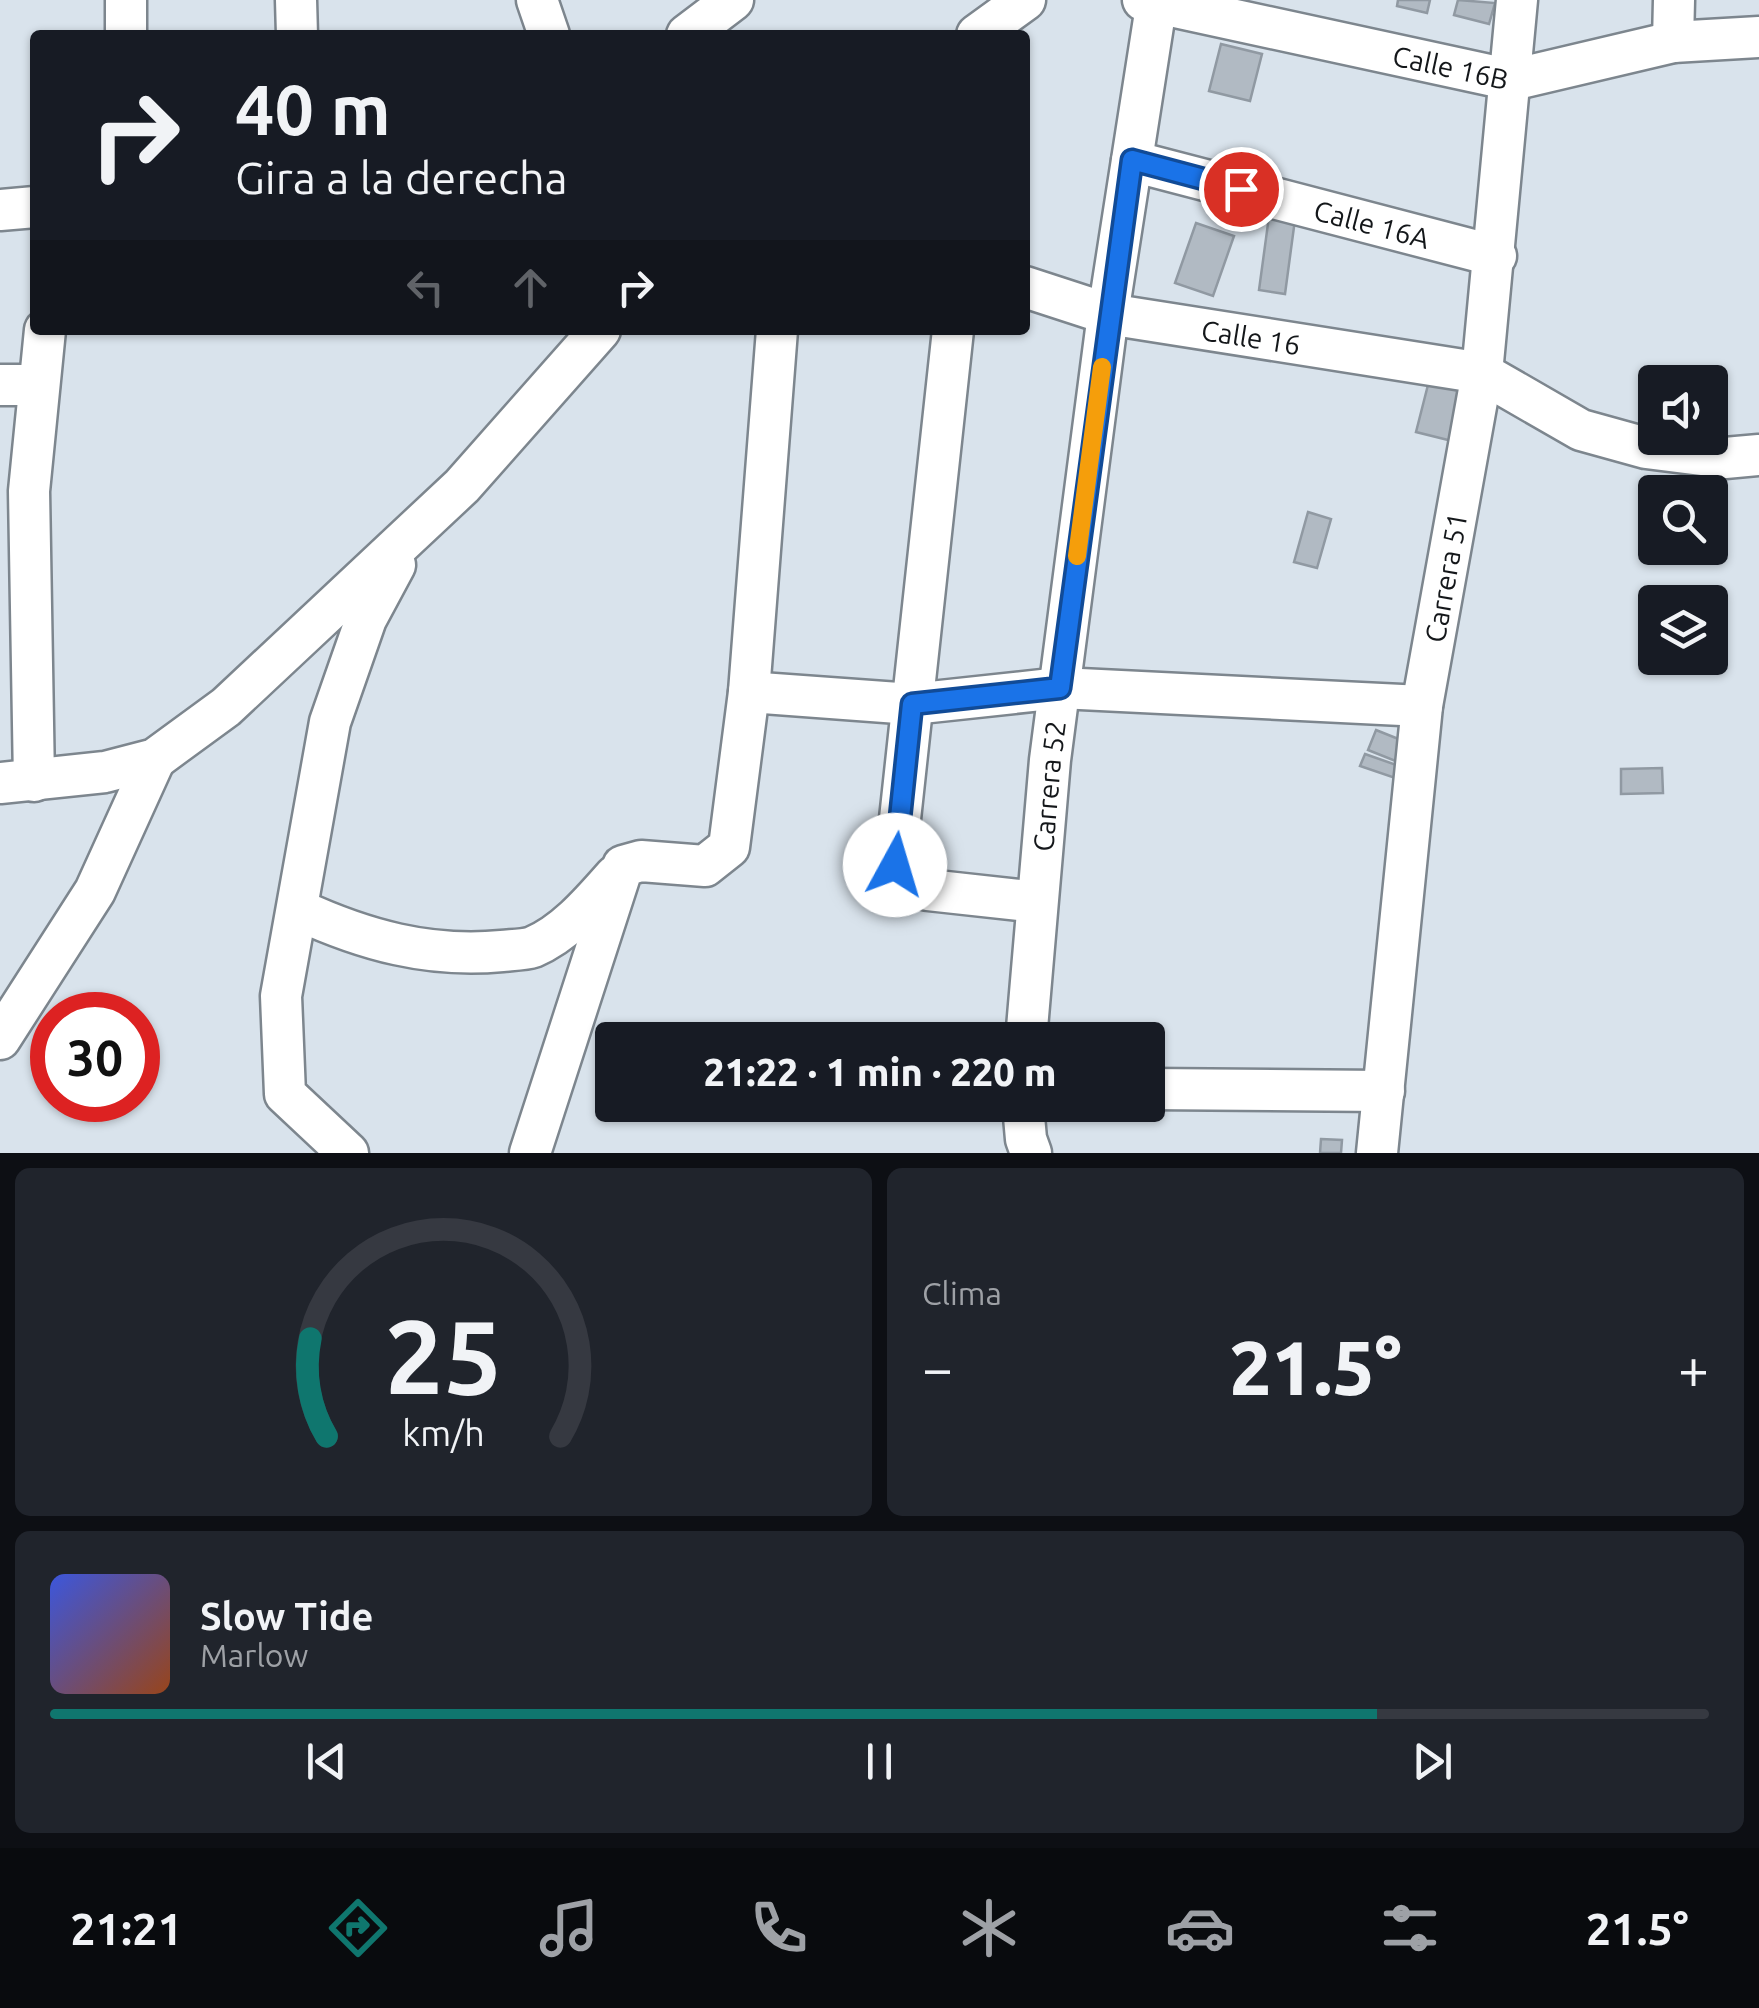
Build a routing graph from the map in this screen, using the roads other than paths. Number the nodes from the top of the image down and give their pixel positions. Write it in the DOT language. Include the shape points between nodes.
graph roads {
  1 [pos="126,0"];
  2 [pos="296,0"];
  3 [pos="537,0"];
  4 [pos="1025,0"];
  5 [pos="1518,0"];
  6 [pos="1674,0"];
  7 [pos="1152,1"];
  8 [pos="126,30"];
  9 [pos="297,30"];
  10 [pos="548,30"];
  11 [pos="987,30"];
  12 [pos="1759,37"];
  13 [pos="1674,42"];
  14 [pos="1512,80"];
  15 [pos="1132,160"];
  16 [pos="30,207"];
  17 [pos="0,210"];
  18 [pos="1496,256"];
  19 [pos="1030,289"];
  20 [pos="1108,314"];
  21 [pos="43,335"];
  22 [pos="596,335"];
  23 [pos="778,335"];
  24 [pos="952,335"];
  25 [pos="1482,374"];
  26 [pos="20,385"];
  27 [pos="1759,455"];
  28 [pos="412,535"];
  29 [pos="1060,688"];
  30 [pos="748,692"];
  31 [pos="912,704"];
  32 [pos="1422,706"];
  33 [pos="156,759"];
  34 [pos="17,782"];
  35 [pos="623,866"];
  36 [pos="1037,902"];
  37 [pos="299,910"];
  38 [pos="1027,1022"];
  39 [pos="0,1039"];
  40 [pos="1165,1089"];
  41 [pos="1384,1091"];
  42 [pos="1024,1122"];
  43 [pos="348,1153"];
  44 [pos="530,1153"];
  45 [pos="1031,1153"];
  46 [pos="1377,1153"];
  1 -- 8 [label="street"];
  2 -- 9 [label="street"];
  3 -- 10 [label="street"];
  4 -- 11 [label="street"];
  5 -- 14 [label="street, Carrera 51"];
  6 -- 13 [label="street"];
  7 -- 14 [label="street, Calle 16B"];
  7 -- 15 [label="street, Carrera 52"];
  12 -- 13 [label="street, Calle 16B"];
  13 -- 14 [label="street, Calle 16B"];
  14 -- 18 [label="street, Carrera 51"];
  15 -- 18 [label="street, Calle 16A"];
  15 -- 20 [label="street, Carrera 52"];
  16 -- 17 [label="street"];
  18 -- 25 [label="street, Carrera 51"];
  19 -- 20 [label="street, Calle 16"];
  20 -- 25 [label="street, Calle 16"];
  20 -- 29 [label="street, Carrera 52"];
  21 -- 26 [label="street"];
  22 -- 28 [label="street"];
  23 -- 30 [label="street"];
  24 -- 31 [label="street"];
  25 -- 27 [label="street" via="1581,430 1646,448 1725,458"];
  25 -- 32 [label="street, Carrera 51"];
  26 -- 34 [label="street" via="29,491"];
  28 -- 33 [label="street" via="226,708"];
  28 -- 37 [label="street" via="366,620 330,722"];
  29 -- 31 [label="street"];
  29 -- 32 [label="street"];
  29 -- 36 [label="street, Carrera 52"];
  30 -- 31 [label="street"];
  30 -- 35 [label="street" via="728,847 705,866"];
  31 -- 36 [label="street" via="895,865 906,883"];
  32 -- 41 [label="street, Carrera 51"];
  33 -- 34 [label="street"];
  33 -- 39 [label="street" via="95,892"];
  35 -- 37 [label="street" via="580,916 532,948 473,953 404,947 352,934"];
  35 -- 44 [label="street"];
  36 -- 38 [label="street, Carrera 52"];
  37 -- 43 [label="street" via="281,996 285,1094"];
  40 -- 41 [label="street"];
  41 -- 46 [label="street, Carrera 51"];
  42 -- 45 [label="street"];
}
